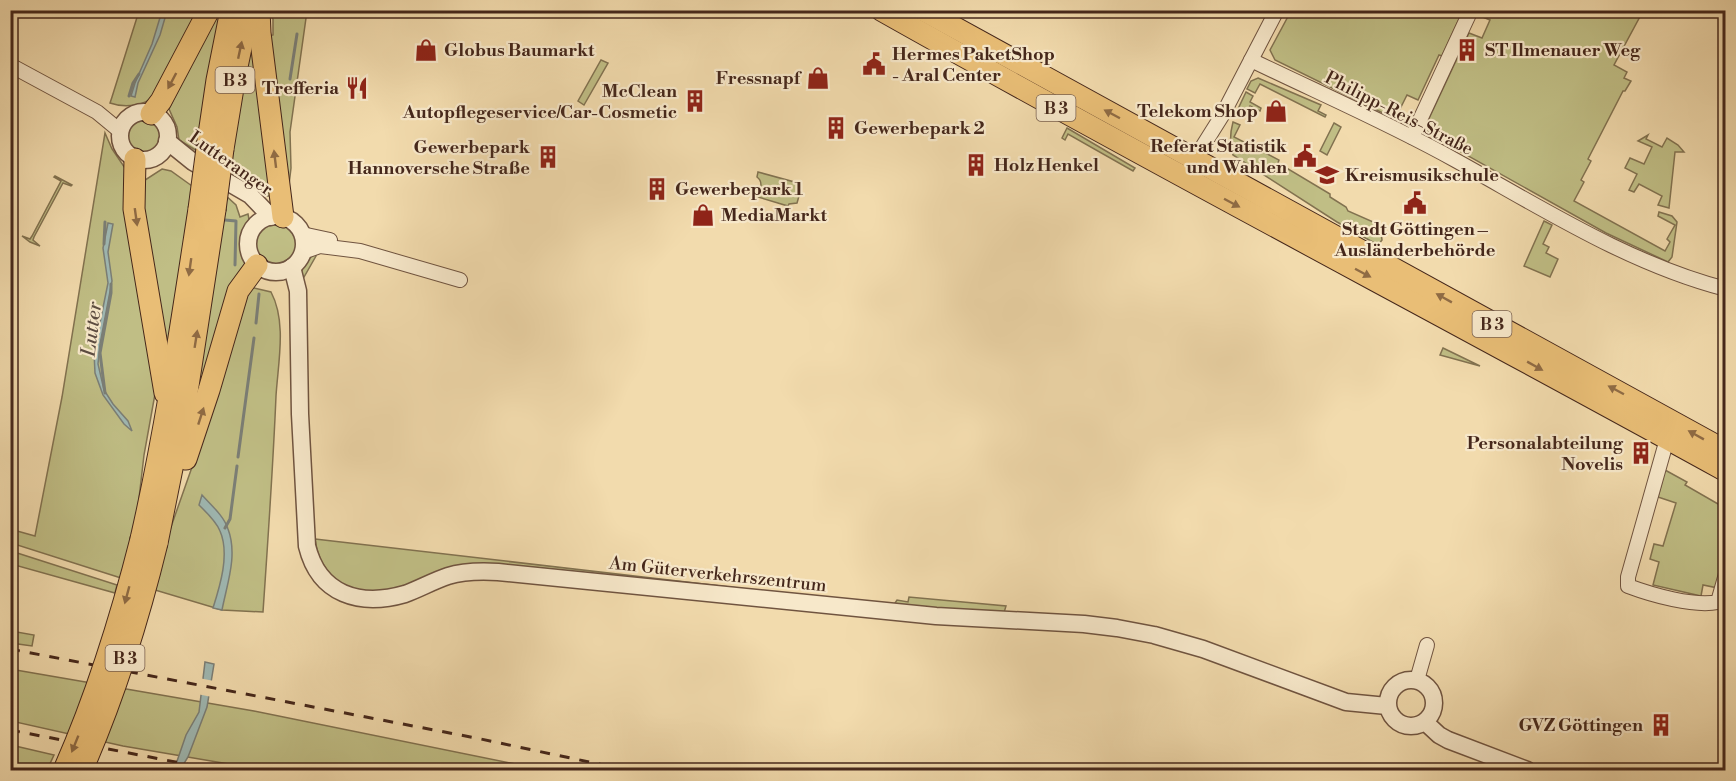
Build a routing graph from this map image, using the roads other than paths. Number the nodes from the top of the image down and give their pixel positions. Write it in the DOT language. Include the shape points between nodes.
graph roads {
  1 [pos="209,10"];
  2 [pos="231,10"];
  3 [pos="249,10"];
  4 [pos="260,10"];
  5 [pos="881,10"];
  6 [pos="923,10"];
  7 [pos="1277,10"];
  8 [pos="1471,10"];
  9 [pos="1251,60"];
  10 [pos="10,65"];
  11 [pos="151,114"];
  12 [pos="123,125"];
  13 [pos="1412,137"];
  14 [pos="216,145"];
  15 [pos="164,147"];
  16 [pos="135,159"];
  17 [pos="1192,170"];
  18 [pos="207,210"];
  19 [pos="270,219"];
  20 [pos="302,234"];
  21 [pos="360,251"];
  22 [pos="303,252"];
  23 [pos="257,265"];
  24 [pos="286,270"];
  25 [pos="460,279"];
  26 [pos="1725,289"];
  27 [pos="177,357"];
  28 [pos="168,410"];
  29 [pos="1667,428"];
  30 [pos="180,438"];
  31 [pos="1725,451"];
  32 [pos="1725,471"];
  33 [pos="165,510"];
  34 [pos="149,541"];
  35 [pos="1725,574"];
  36 [pos="1426,645"];
  37 [pos="1417,680"];
  38 [pos="1387,706"];
  39 [pos="1425,722"];
  40 [pos="64,771"];
  41 [pos="82,771"];
  42 [pos="1527,771"];
  1 -- 11 [label="main road, one-way"];
  2 -- 14 [label="main road, B 3" via="217,80"];
  14 -- 3 [label="main road, B 3, one-way"];
  19 -- 4 [label="main road, one-way"];
  5 -- 17 [label="main road, B 3"];
  17 -- 6 [label="main road, B 3, one-way"];
  7 -- 9 [label="street"];
  8 -- 13 [label="street"];
  9 -- 13 [label="street, Philipp-Reis-Straße"];
  9 -- 17 [label="street" via="1220,126"];
  10 -- 12 [label="street"];
  11 -- 12 [label="street" via="136,114"];
  11 -- 15 [label="street, Lutteranger" via="164,124"];
  12 -- 16 [label="street" via="122,147"];
  13 -- 26 [label="street, Philipp-Reis-Straße" via="1651,263"];
  14 -- 18 [label="main road, B 3, bridge"];
  15 -- 16 [label="street, Lutteranger" via="149,160"];
  15 -- 19 [label="street, Lutteranger" via="250,195"];
  16 -- 28 [label="main road, one-way" via="134,208"];
  17 -- 29 [label="main road, B 3" via="1489,322"];
  18 -- 27 [label="main road, B 3, one-way"];
  30 -- 18 [label="main road, B 3, one-way"];
  19 -- 20 [label="street, Lutteranger" via="294,223"];
  19 -- 23 [label="street, Lutteranger" via="251,231 249,249"];
  20 -- 21 [label="street" via="338,241"];
  20 -- 22 [label="street"];
  21 -- 22 [label="street" via="320,246"];
  21 -- 25 [label="street"];
  22 -- 24 [label="street"];
  23 -- 24 [label="street" via="269,272"];
  33 -- 23 [label="main road, one-way" via="196,431 238,291"];
  24 -- 38 [label="street, Am Güterverkehrszentrum" via="299,304 306,546 320,576 349,596 385,598 448,576 479,571 946,617 1100,626 1190,645 1346,702"];
  27 -- 28 [label="main road, B 3"];
  27 -- 30 [label="main road, B 3"];
  28 -- 34 [label="main road, B 3"];
  31 -- 29 [label="main road, B 3, one-way"];
  29 -- 32 [label="main road, B 3"];
  29 -- 35 [label="street" via="1628,586 1707,604 1718,602"];
  30 -- 33 [label="main road, B 3"];
  33 -- 34 [label="main road, B 3"];
  34 -- 40 [label="main road, B 3, one-way, bridge"];
  34 -- 41 [label="main road, B 3, bridge" via="123,662"];
  36 -- 37 [label="street"];
  37 -- 38 [label="street" via="1396,684"];
  37 -- 39 [label="street" via="1433,696 1434,707"];
  38 -- 39 [label="street" via="1399,723 1415,726"];
  39 -- 42 [label="street" via="1448,740"];
}
